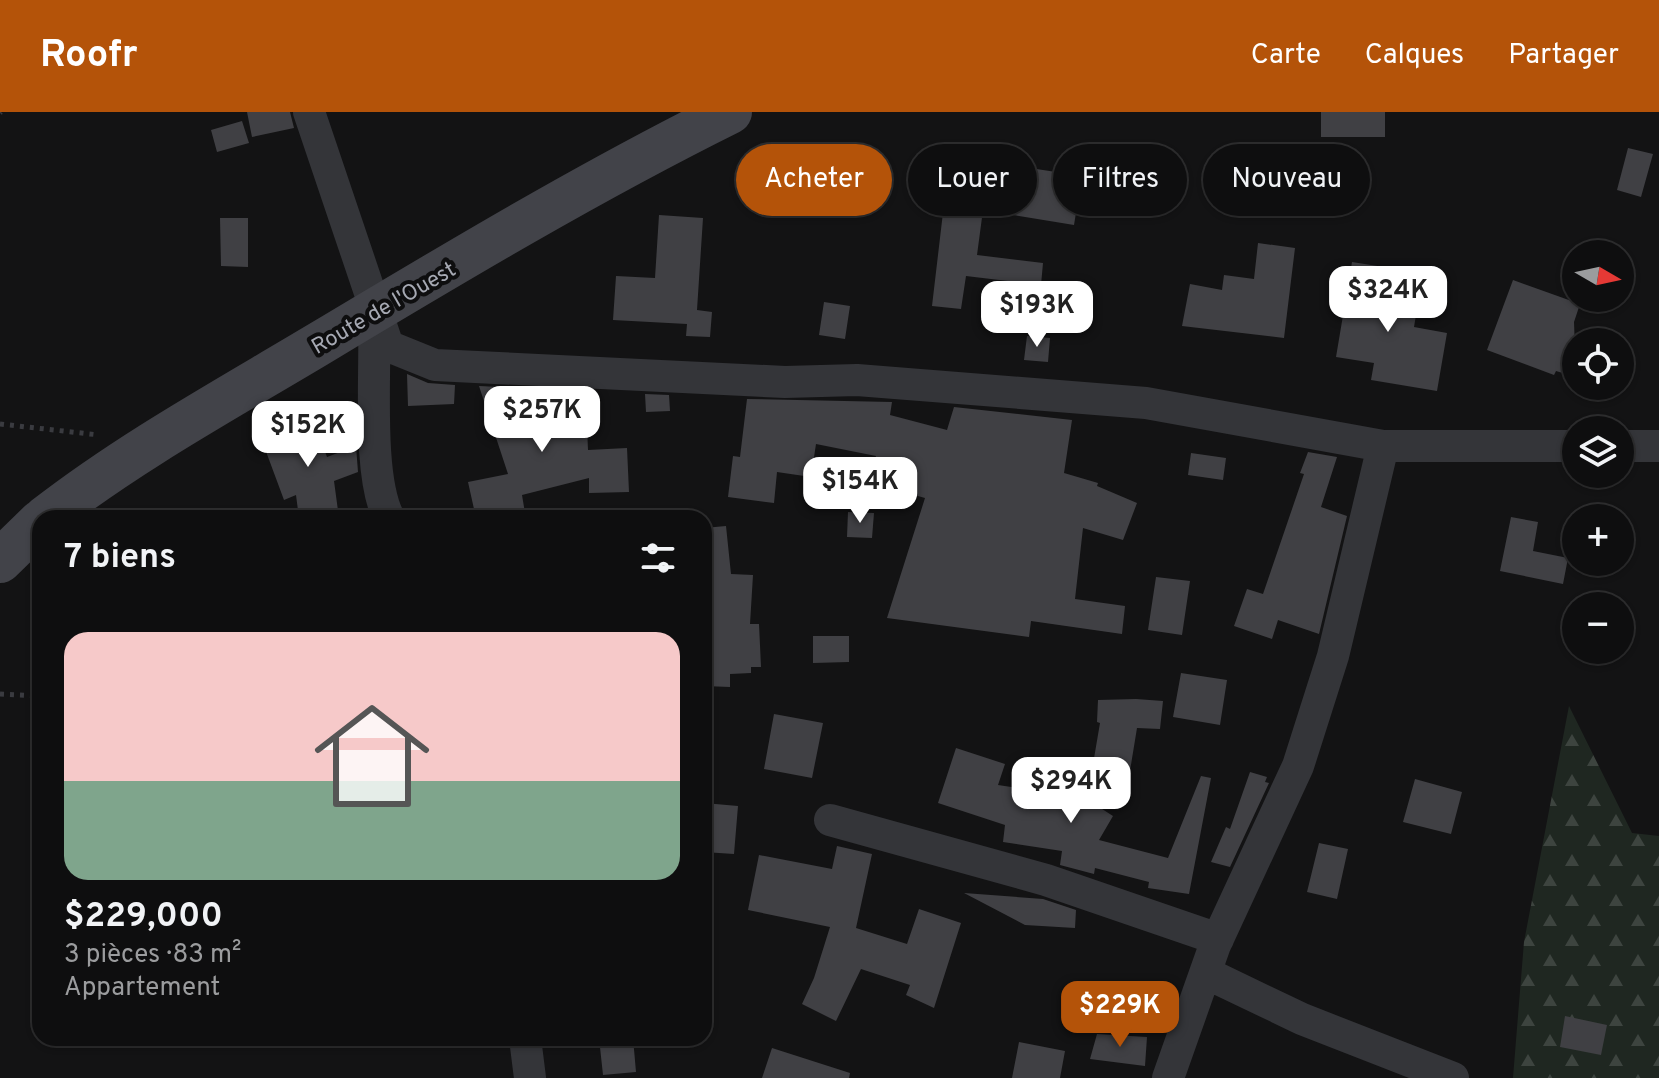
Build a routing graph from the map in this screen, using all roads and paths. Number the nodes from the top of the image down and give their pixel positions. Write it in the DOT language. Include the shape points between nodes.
graph roads {
  1 [pos="309,112"];
  2 [pos="730,112"];
  3 [pos="374,311"];
  4 [pos="0,424"];
  5 [pos="156,441"];
  6 [pos="1383,446"];
  7 [pos="1562,446"];
  8 [pos="1634,446"];
  9 [pos="1659,446"];
  10 [pos="57,510"];
  11 [pos="387,510"];
  12 [pos="32,530"];
  13 [pos="0,561"];
  14 [pos="0,694"];
  15 [pos="32,696"];
  16 [pos="830,820"];
  17 [pos="1218,939"];
  18 [pos="1206,973"];
  19 [pos="526,1046"];
  20 [pos="530,1078"];
  21 [pos="1168,1078"];
  22 [pos="1453,1078"];
  1 -- 3 [label="street"];
  2 -- 3 [label="main road, Route de l'Ouest"];
  3 -- 5 [label="main road, Route de l'Ouest"];
  3 -- 6 [label="street" via="388,346 435,365 785,382 857,380 1115,401"];
  3 -- 11 [label="street" via="377,466"];
  4 -- 5 [label="path"];
  5 -- 10 [label="main road, Route de l'Ouest"];
  6 -- 7 [label="street"];
  6 -- 17 [label="street" via="1333,656 1298,766"];
  8 -- 9 [label="street"];
  12 -- 13 [label="main road"];
  14 -- 15 [label="path"];
  16 -- 17 [label="street" via="1046,880"];
  17 -- 18 [label="street"];
  18 -- 21 [label="street"];
  18 -- 22 [label="street" via="1302,1019"];
  19 -- 20 [label="street"];
}
